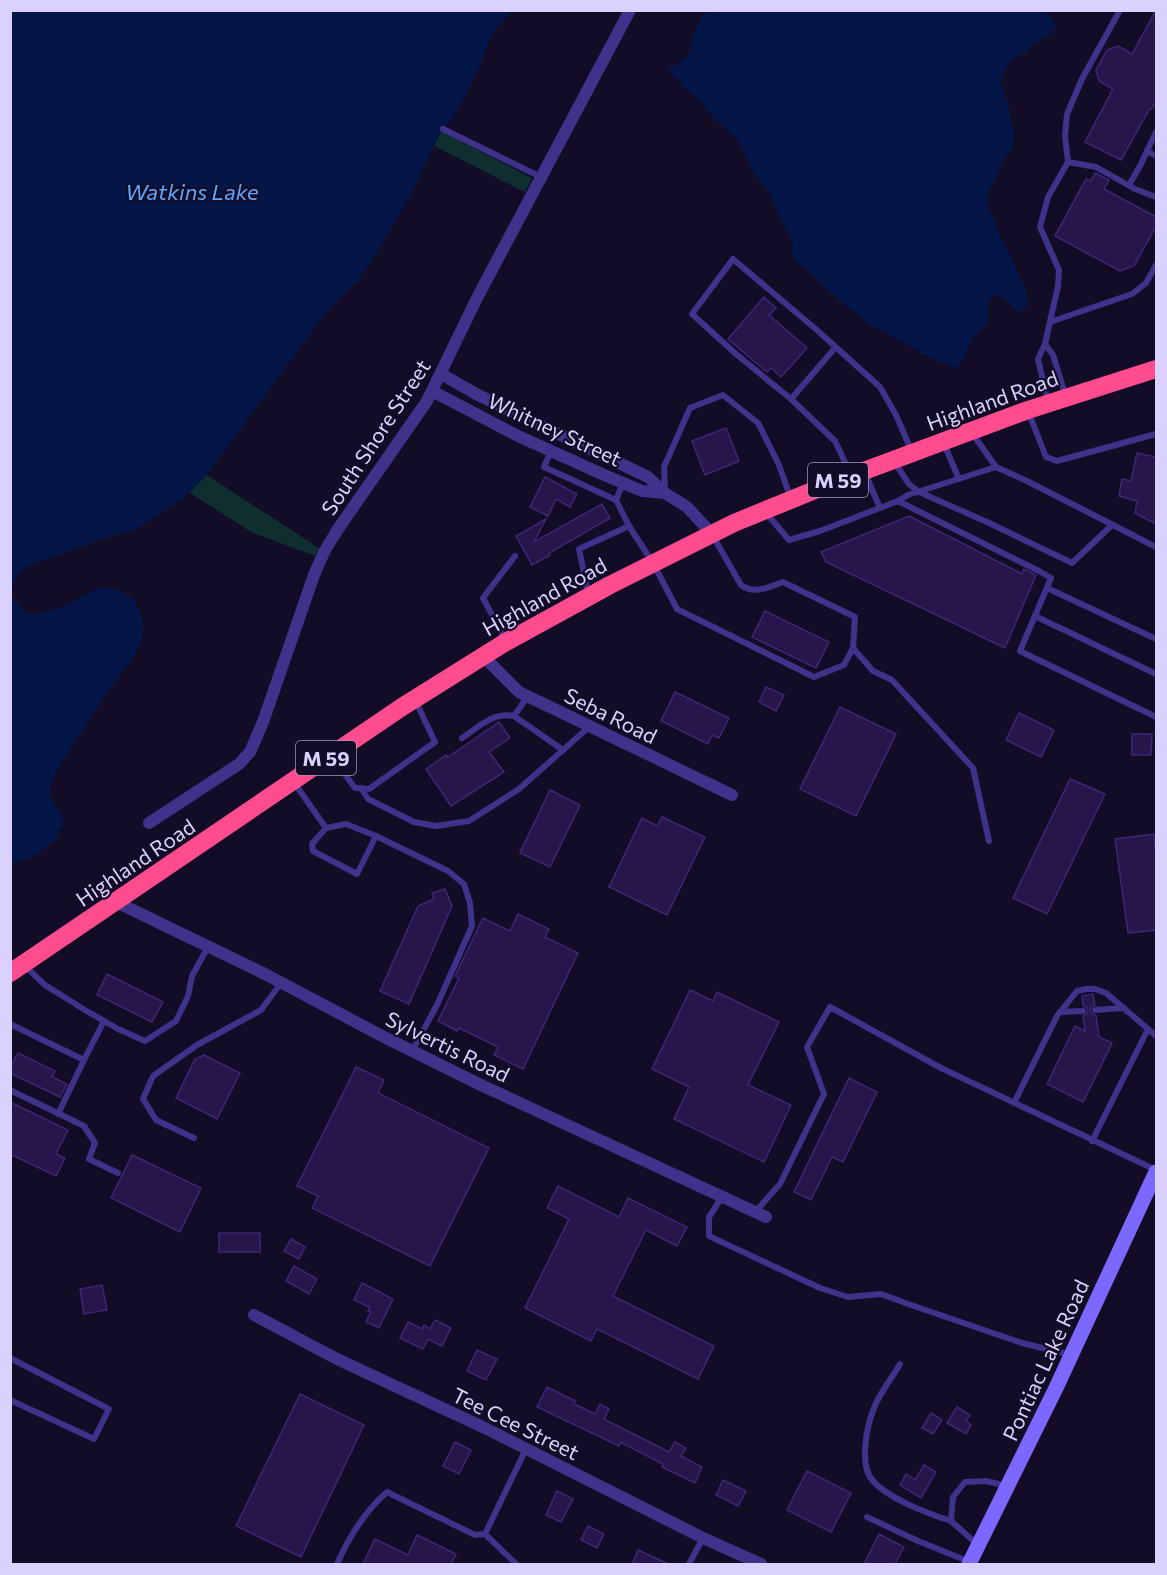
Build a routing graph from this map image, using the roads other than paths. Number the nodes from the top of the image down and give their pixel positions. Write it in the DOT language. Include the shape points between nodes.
graph roads {
  1 [pos="630,10"];
  2 [pos="1120,10"];
  3 [pos="443,129"];
  4 [pos="1156,132"];
  5 [pos="1147,151"];
  6 [pos="1156,156"];
  7 [pos="1068,162"];
  8 [pos="541,177"];
  9 [pos="1129,185"];
  10 [pos="1156,197"];
  11 [pos="1156,265"];
  12 [pos="1050,322"];
  13 [pos="1045,344"];
  14 [pos="835,348"];
  15 [pos="1156,369"];
  16 [pos="441,374"];
  17 [pos="432,391"];
  18 [pos="1066,398"];
  19 [pos="791,399"];
  20 [pos="1048,403"];
  21 [pos="499,405"];
  22 [pos="1028,410"];
  23 [pos="490,422"];
  24 [pos="554,432"];
  25 [pos="971,432"];
  26 [pos="1156,434"];
  27 [pos="943,441"];
  28 [pos="548,450"];
  29 [pos="912,453"];
  30 [pos="893,460"];
  31 [pos="996,467"];
  32 [pos="858,473"];
  33 [pos="959,479"];
  34 [pos="624,483"];
  35 [pos="919,492"];
  36 [pos="665,493"];
  37 [pos="616,500"];
  38 [pos="792,500"];
  39 [pos="898,501"];
  40 [pos="880,508"];
  41 [pos="765,511"];
  42 [pos="1112,525"];
  43 [pos="629,526"];
  44 [pos="712,534"];
  45 [pos="1156,547"];
  46 [pos="515,556"];
  47 [pos="653,563"];
  48 [pos="1047,588"];
  49 [pos="588,597"];
  50 [pos="1035,616"];
  51 [pos="1156,639"];
  52 [pos="506,642"];
  53 [pos="852,648"];
  54 [pos="483,656"];
  55 [pos="1156,674"];
  56 [pos="528,696"];
  57 [pos="415,699"];
  58 [pos="514,716"];
  59 [pos="1156,717"];
  60 [pos="590,726"];
  61 [pos="462,738"];
  62 [pos="563,750"];
  63 [pos="331,755"];
  64 [pos="292,781"];
  65 [pos="361,788"];
  66 [pos="732,795"];
  67 [pos="149,824"];
  68 [pos="326,828"];
  69 [pos="376,836"];
  70 [pos="989,842"];
  71 [pos="116,902"];
  72 [pos="208,947"];
  73 [pos="17,969"];
  74 [pos="281,983"];
  75 [pos="1124,1008"];
  76 [pos="1095,1010"];
  77 [pos="1083,1011"];
  78 [pos="1059,1012"];
  79 [pos="104,1021"];
  80 [pos="10,1024"];
  81 [pos="1148,1029"];
  82 [pos="1156,1036"];
  83 [pos="412,1050"];
  84 [pos="84,1060"];
  85 [pos="10,1090"];
  86 [pos="1014,1103"];
  87 [pos="58,1114"];
  88 [pos="194,1138"];
  89 [pos="1092,1141"];
  90 [pos="1156,1171"];
  91 [pos="118,1173"];
  92 [pos="722,1197"];
  93 [pos="760,1215"];
  94 [pos="254,1315"];
  95 [pos="1071,1355"];
  96 [pos="10,1358"];
  97 [pos="900,1364"];
  98 [pos="10,1400"];
  99 [pos="526,1448"];
  100 [pos="1008,1486"];
  101 [pos="867,1517"];
  102 [pos="951,1521"];
  103 [pos="485,1534"];
  104 [pos="703,1538"];
  105 [pos="979,1546"];
  106 [pos="337,1564"];
  107 [pos="516,1564"];
  108 [pos="689,1564"];
  109 [pos="761,1564"];
  110 [pos="971,1564"];
  1 -- 8 [label="street, South Shore Street"];
  2 -- 7 [label="lane" via="1067,114"];
  3 -- 8 [label="lane"];
  4 -- 5 [label="lane"];
  5 -- 6 [label="lane"];
  5 -- 9 [label="lane"];
  7 -- 9 [label="lane" via="1096,167"];
  7 -- 12 [label="lane" via="1048,197 1040,227 1059,270"];
  8 -- 16 [label="street, South Shore Street"];
  9 -- 10 [label="lane"];
  11 -- 12 [label="lane" via="1146,283 1132,294"];
  12 -- 13 [label="lane"];
  13 -- 18 [label="lane" via="1053,355"];
  13 -- 20 [label="lane" via="1038,359"];
  14 -- 19 [label="lane"];
  14 -- 19 [label="lane" via="733,259 692,314"];
  14 -- 29 [label="lane" via="880,387"];
  15 -- 18 [label="highway, Highland Road / M 59"];
  16 -- 17 [label="street, South Shore Street"];
  16 -- 21 [label="street, Whitney Street"];
  17 -- 23 [label="street, Whitney Street"];
  17 -- 67 [label="street, South Shore Street" via="324,552 250,752 239,764"];
  18 -- 20 [label="highway, Highland Road / M 59"];
  19 -- 32 [label="lane" via="835,441"];
  20 -- 22 [label="highway, Highland Road / M 59"];
  21 -- 23 [label="street"];
  21 -- 24 [label="street, Whitney Street"];
  22 -- 25 [label="highway, Highland Road / M 59"];
  22 -- 26 [label="lane" via="1046,457 1057,461"];
  23 -- 28 [label="street, Whitney Street"];
  24 -- 28 [label="street"];
  24 -- 36 [label="street, Whitney Street" via="648,477"];
  25 -- 27 [label="highway, Highland Road / M 59"];
  25 -- 31 [label="lane"];
  27 -- 29 [label="highway, Highland Road / M 59"];
  27 -- 33 [label="lane"];
  28 -- 34 [label="street, Whitney Street"];
  28 -- 37 [label="lane" via="544,467"];
  29 -- 30 [label="highway, Highland Road / M 59"];
  30 -- 32 [label="highway, Highland Road / M 59"];
  30 -- 35 [label="lane"];
  31 -- 33 [label="lane"];
  31 -- 42 [label="lane"];
  32 -- 38 [label="highway, Highland Road / M 59"];
  32 -- 40 [label="lane"];
  33 -- 35 [label="lane"];
  34 -- 36 [label="street, Whitney Street" via="642,491"];
  34 -- 37 [label="lane"];
  35 -- 39 [label="lane"];
  35 -- 42 [label="lane" via="1072,563"];
  36 -- 38 [label="lane" via="664,467 690,408 723,395 758,423"];
  36 -- 44 [label="street, Whitney Street" via="687,507"];
  37 -- 43 [label="lane"];
  38 -- 41 [label="highway, Highland Road / M 59"];
  39 -- 40 [label="lane"];
  39 -- 48 [label="lane" via="1051,578"];
  40 -- 41 [label="lane" via="789,540"];
  41 -- 44 [label="highway, Highland Road / M 59"];
  42 -- 45 [label="lane"];
  43 -- 47 [label="lane"];
  43 -- 49 [label="lane" via="579,549"];
  44 -- 47 [label="highway, Highland Road / M 59"];
  44 -- 53 [label="lane" via="746,589 762,590 783,582 855,616"];
  46 -- 52 [label="lane" via="483,598"];
  47 -- 49 [label="highway, Highland Road / M 59"];
  47 -- 53 [label="lane" via="677,609 814,677 844,665"];
  48 -- 50 [label="lane"];
  48 -- 51 [label="lane"];
  49 -- 52 [label="highway, Highland Road / M 59"];
  50 -- 55 [label="lane"];
  50 -- 59 [label="lane" via="1020,651"];
  52 -- 54 [label="highway, Highland Road / M 59"];
  53 -- 70 [label="lane" via="873,671 891,680 973,768"];
  54 -- 56 [label="street, Seba Road"];
  54 -- 57 [label="highway, Highland Road / M 59"];
  56 -- 58 [label="lane"];
  56 -- 60 [label="street, Seba Road"];
  57 -- 63 [label="highway, Highland Road / M 59"];
  57 -- 65 [label="lane" via="435,742 369,789"];
  58 -- 61 [label="lane" via="496,716"];
  58 -- 62 [label="lane"];
  60 -- 62 [label="lane"];
  60 -- 66 [label="street, Seba Road"];
  62 -- 65 [label="lane" via="519,789 469,821 436,826 414,822 368,799"];
  63 -- 64 [label="highway, Highland Road / M 59"];
  63 -- 65 [label="lane" via="355,788"];
  64 -- 68 [label="lane"];
  64 -- 71 [label="highway, Highland Road / M 59"];
  68 -- 69 [label="lane" via="346,824"];
  68 -- 69 [label="lane" via="312,844 313,851 357,874"];
  69 -- 83 [label="lane" via="448,871 464,884 470,903 472,926"];
  71 -- 72 [label="street, Sylvertis Road"];
  71 -- 73 [label="highway, Highland Road / M 59"];
  72 -- 74 [label="street, Sylvertis Road"];
  72 -- 79 [label="lane" via="192,976 176,1021 145,1041"];
  73 -- 79 [label="lane"];
  74 -- 83 [label="street, Sylvertis Road"];
  74 -- 88 [label="lane" via="261,1010 153,1076 143,1099 156,1120"];
  75 -- 76 [label="lane"];
  75 -- 78 [label="lane" via="1106,993 1086,988 1077,991"];
  75 -- 81 [label="lane"];
  77 -- 78 [label="lane"];
  78 -- 86 [label="lane"];
  79 -- 84 [label="lane"];
  80 -- 84 [label="lane"];
  81 -- 82 [label="lane"];
  81 -- 89 [label="lane"];
  83 -- 92 [label="street, Sylvertis Road"];
  84 -- 87 [label="lane"];
  85 -- 87 [label="lane"];
  86 -- 89 [label="lane"];
  86 -- 93 [label="lane" via="830,1007 807,1047 824,1094 780,1184"];
  87 -- 91 [label="lane" via="84,1126 94,1143 89,1158"];
  89 -- 90 [label="lane"];
  90 -- 95 [label="street, Pontiac Lake Road"];
  92 -- 93 [label="street, Sylvertis Road"];
  92 -- 95 [label="lane" via="710,1217 709,1236 820,1288 848,1297 881,1294 1022,1343"];
  94 -- 99 [label="street, Tee Cee Street" via="337,1359"];
  95 -- 100 [label="street, Pontiac Lake Road"];
  96 -- 98 [label="lane" via="109,1409 94,1439"];
  97 -- 102 [label="lane" via="874,1408 866,1466 875,1484 893,1496"];
  99 -- 103 [label="lane"];
  99 -- 104 [label="street, Tee Cee Street"];
  100 -- 102 [label="lane" via="965,1482 953,1497"];
  100 -- 105 [label="street, Pontiac Lake Road"];
  101 -- 110 [label="lane"];
  102 -- 105 [label="lane"];
  103 -- 106 [label="lane" via="475,1535 387,1492 359,1523"];
  103 -- 107 [label="lane"];
  104 -- 108 [label="lane"];
  104 -- 109 [label="street, Tee Cee Street"];
  105 -- 110 [label="street, Pontiac Lake Road"];
}
